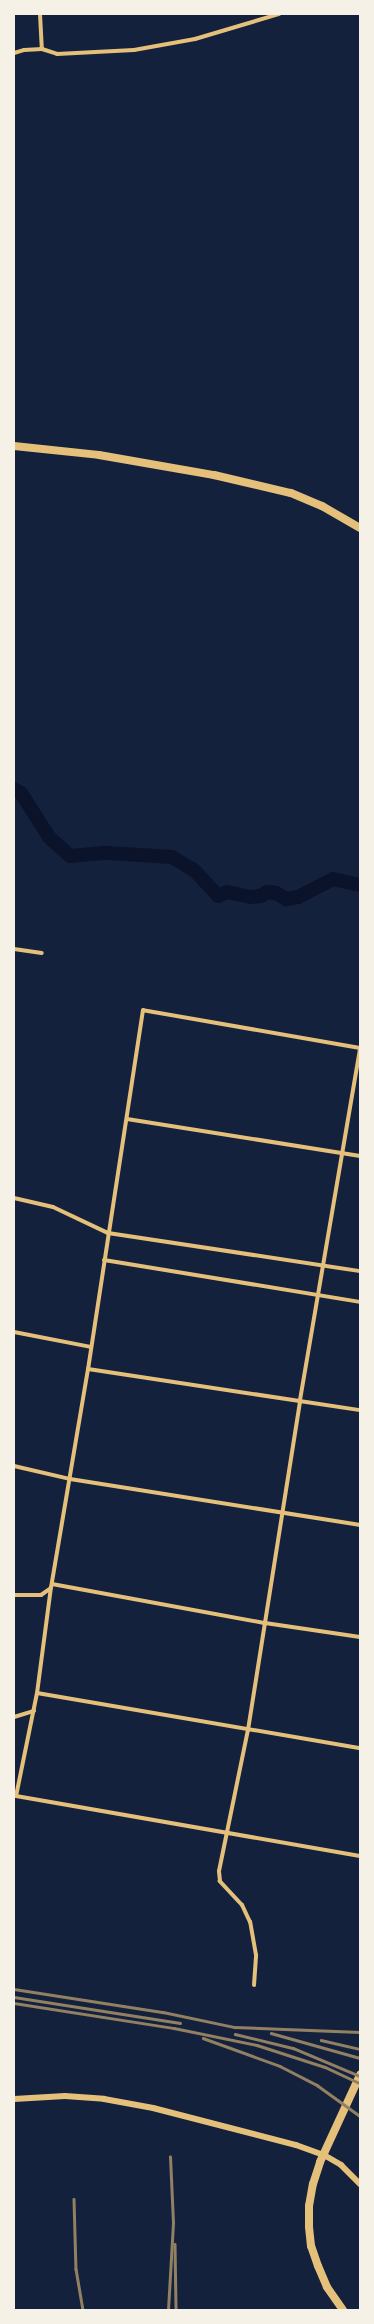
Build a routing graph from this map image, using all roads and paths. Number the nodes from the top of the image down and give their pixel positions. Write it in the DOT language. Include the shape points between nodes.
graph roads {
  1 [pos="40,14"];
  2 [pos="279,14"];
  3 [pos="42,49"];
  4 [pos="14,53"];
  5 [pos="14,446"];
  6 [pos="360,528"];
  7 [pos="14,949"];
  8 [pos="42,953"];
  9 [pos="360,1048"];
  10 [pos="127,1119"];
  11 [pos="341,1153"];
  12 [pos="360,1156"];
  13 [pos="14,1198"];
  14 [pos="108,1233"];
  15 [pos="104,1260"];
  16 [pos="323,1264"];
  17 [pos="360,1271"];
  18 [pos="318,1296"];
  19 [pos="360,1302"];
  20 [pos="14,1332"];
  21 [pos="91,1347"];
  22 [pos="88,1369"];
  23 [pos="300,1400"];
  24 [pos="360,1410"];
  25 [pos="14,1466"];
  26 [pos="70,1479"];
  27 [pos="282,1513"];
  28 [pos="360,1525"];
  29 [pos="52,1586"];
  30 [pos="14,1595"];
  31 [pos="265,1623"];
  32 [pos="360,1637"];
  33 [pos="37,1693"];
  34 [pos="34,1711"];
  35 [pos="14,1717"];
  36 [pos="248,1730"];
  37 [pos="360,1748"];
  38 [pos="228,1833"];
  39 [pos="360,1856"];
  40 [pos="254,1985"];
  41 [pos="360,2075"];
  42 [pos="14,2099"];
  43 [pos="360,2184"];
  44 [pos="343,2310"];
  1 -- 3 [label="street"];
  2 -- 3 [label="street" via="195,39 134,50 57,54"];
  3 -- 4 [label="street"];
  5 -- 6 [label="highway" via="98,455 222,477 291,493 322,506"];
  7 -- 8 [label="street"];
  9 -- 10 [label="street" via="144,1010"];
  9 -- 11 [label="street"];
  10 -- 11 [label="street"];
  10 -- 14 [label="street"];
  11 -- 12 [label="street"];
  11 -- 16 [label="street"];
  13 -- 14 [label="street" via="53,1206"];
  14 -- 15 [label="street"];
  14 -- 16 [label="street"];
  15 -- 18 [label="street"];
  15 -- 21 [label="street"];
  16 -- 17 [label="street"];
  16 -- 18 [label="street"];
  18 -- 19 [label="street"];
  18 -- 23 [label="street"];
  20 -- 21 [label="street"];
  21 -- 22 [label="street"];
  22 -- 23 [label="street"];
  22 -- 26 [label="street"];
  23 -- 24 [label="street"];
  23 -- 27 [label="street"];
  25 -- 26 [label="street"];
  26 -- 27 [label="street"];
  26 -- 29 [label="street"];
  27 -- 28 [label="street"];
  27 -- 31 [label="street"];
  29 -- 30 [label="street" via="41,1595"];
  29 -- 31 [label="street"];
  29 -- 33 [label="street"];
  31 -- 32 [label="street"];
  31 -- 36 [label="street"];
  33 -- 34 [label="street"];
  33 -- 36 [label="street"];
  34 -- 35 [label="street"];
  34 -- 38 [label="street" via="16,1796"];
  36 -- 37 [label="street"];
  36 -- 38 [label="street"];
  38 -- 39 [label="street"];
  38 -- 40 [label="street" via="219,1877 242,1905 250,1922 256,1955"];
  41 -- 44 [label="highway" via="320,2162 309,2206 312,2246 327,2287"];
  42 -- 43 [label="main road" via="65,2096 104,2099 152,2108 296,2145 324,2155 341,2165"];
}
